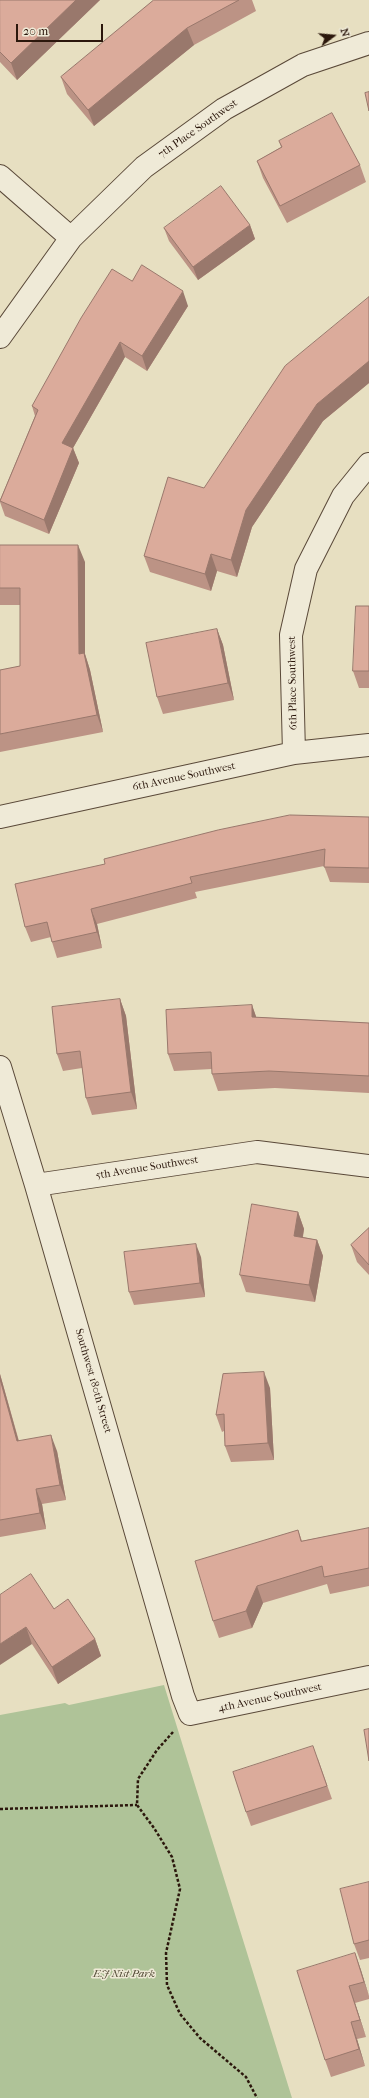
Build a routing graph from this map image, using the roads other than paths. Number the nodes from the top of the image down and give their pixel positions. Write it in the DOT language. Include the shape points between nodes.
graph roads {
  1 [pos="369,43"];
  2 [pos="0,176"];
  3 [pos="71,238"];
  4 [pos="0,337"];
  5 [pos="369,464"];
  6 [pos="369,745"];
  7 [pos="294,753"];
  8 [pos="0,817"];
  9 [pos="0,1067"];
  10 [pos="369,1166"];
  11 [pos="36,1185"];
  12 [pos="369,1677"];
  13 [pos="187,1705"];
  1 -- 3 [label="street, 7th Place Southwest" via="303,65 224,109 144,167"];
  2 -- 3 [label="street"];
  3 -- 4 [label="street, 7th Place Southwest"];
  5 -- 7 [label="street, 6th Place Southwest" via="343,496 306,569 291,635"];
  6 -- 7 [label="street, 6th Avenue Southwest"];
  7 -- 8 [label="street, 6th Avenue Southwest"];
  9 -- 11 [label="street, Southwest 180th Street"];
  10 -- 11 [label="street, 5th Avenue Southwest" via="257,1152"];
  11 -- 13 [label="street, Southwest 180th Street"];
  12 -- 13 [label="street, 4th Avenue Southwest"];
}
